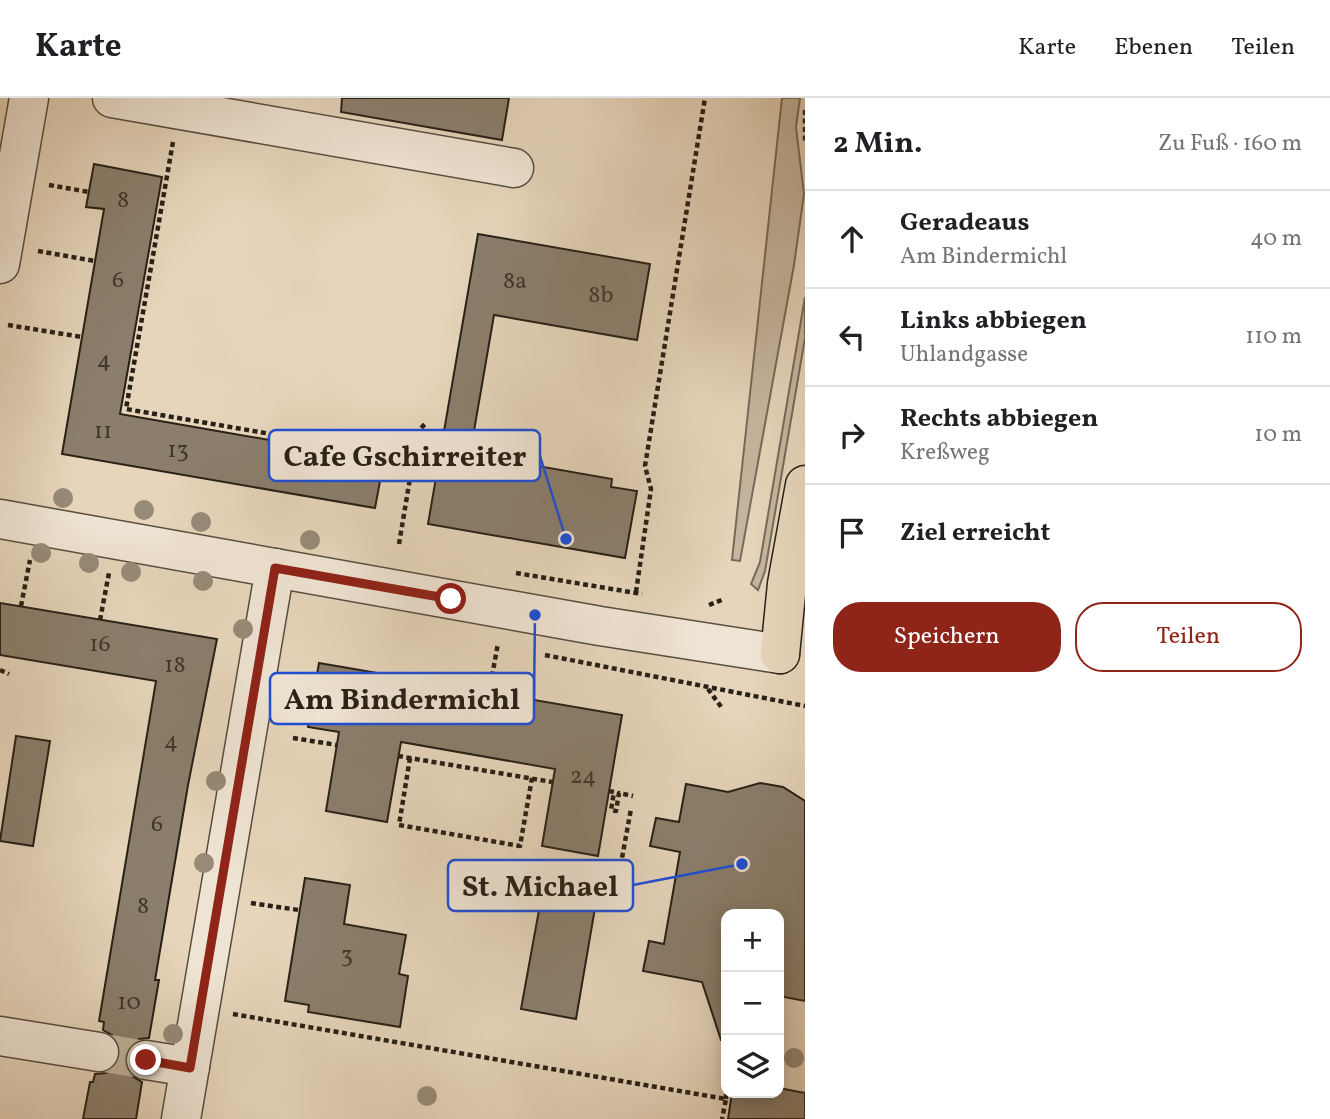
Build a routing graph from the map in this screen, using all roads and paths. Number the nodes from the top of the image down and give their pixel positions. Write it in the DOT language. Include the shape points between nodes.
graph roads {
  1 [pos="29,98"];
  2 [pos="112,98"];
  3 [pos="705,98"];
  4 [pos="805,110"];
  5 [pos="173,141"];
  6 [pos="805,142"];
  7 [pos="514,168"];
  8 [pos="42,184"];
  9 [pos="89,192"];
  10 [pos="16,257"];
  11 [pos="95,261"];
  12 [pos="8,325"];
  13 [pos="82,337"];
  14 [pos="427,422"];
  15 [pos="381,453"];
  16 [pos="805,485"];
  17 [pos="0,519"];
  18 [pos="399,544"];
  19 [pos="30,560"];
  20 [pos="275,568"];
  21 [pos="109,573"];
  22 [pos="636,592"];
  23 [pos="21,606"];
  24 [pos="100,620"];
  25 [pos="498,642"];
  26 [pos="796,646"];
  27 [pos="0,670"];
  28 [pos="9,674"];
  29 [pos="707,688"];
  30 [pos="489,693"];
  31 [pos="722,708"];
  32 [pos="293,738"];
  33 [pos="337,745"];
  34 [pos="398,755"];
  35 [pos="410,758"];
  36 [pos="532,778"];
  37 [pos="552,782"];
  38 [pos="609,791"];
  39 [pos="633,796"];
  40 [pos="631,809"];
  41 [pos="541,887"];
  42 [pos="243,901"];
  43 [pos="299,910"];
  44 [pos="225,1013"];
  45 [pos="0,1036"];
  46 [pos="99,1052"];
  47 [pos="146,1060"];
  48 [pos="190,1068"];
  49 [pos="726,1099"];
  50 [pos="181,1119"];
  51 [pos="722,1119"];
  1 -- 10 [label="street"];
  2 -- 7 [label="street"];
  3 -- 22 [label="path" via="645,466 651,489"];
  4 -- 6 [label="path"];
  5 -- 15 [label="path" via="126,409"];
  8 -- 9 [label="path"];
  10 -- 11 [label="path"];
  12 -- 13 [label="path"];
  14 -- 18 [label="path" via="418,431"];
  16 -- 26 [label="main road" via="787,584"];
  17 -- 20 [label="street"];
  19 -- 23 [label="path"];
  20 -- 26 [label="street" via="600,626"];
  20 -- 48 [label="street"];
  21 -- 24 [label="path"];
  25 -- 30 [label="path"];
  27 -- 28 [label="path"];
  29 -- 31 [label="path"];
  32 -- 33 [label="path"];
  34 -- 35 [label="path"];
  35 -- 36 [label="path"];
  35 -- 36 [label="path" via="399,825 520,846"];
  36 -- 37 [label="path"];
  38 -- 39 [label="path" via="614,792 611,810 616,811 619,793"];
  40 -- 41 [label="path" via="617,885 611,895"];
  42 -- 43 [label="path"];
  44 -- 49 [label="path"];
  45 -- 46 [label="street"];
  47 -- 48 [label="street"];
  48 -- 50 [label="street"];
  49 -- 51 [label="path"];
}
